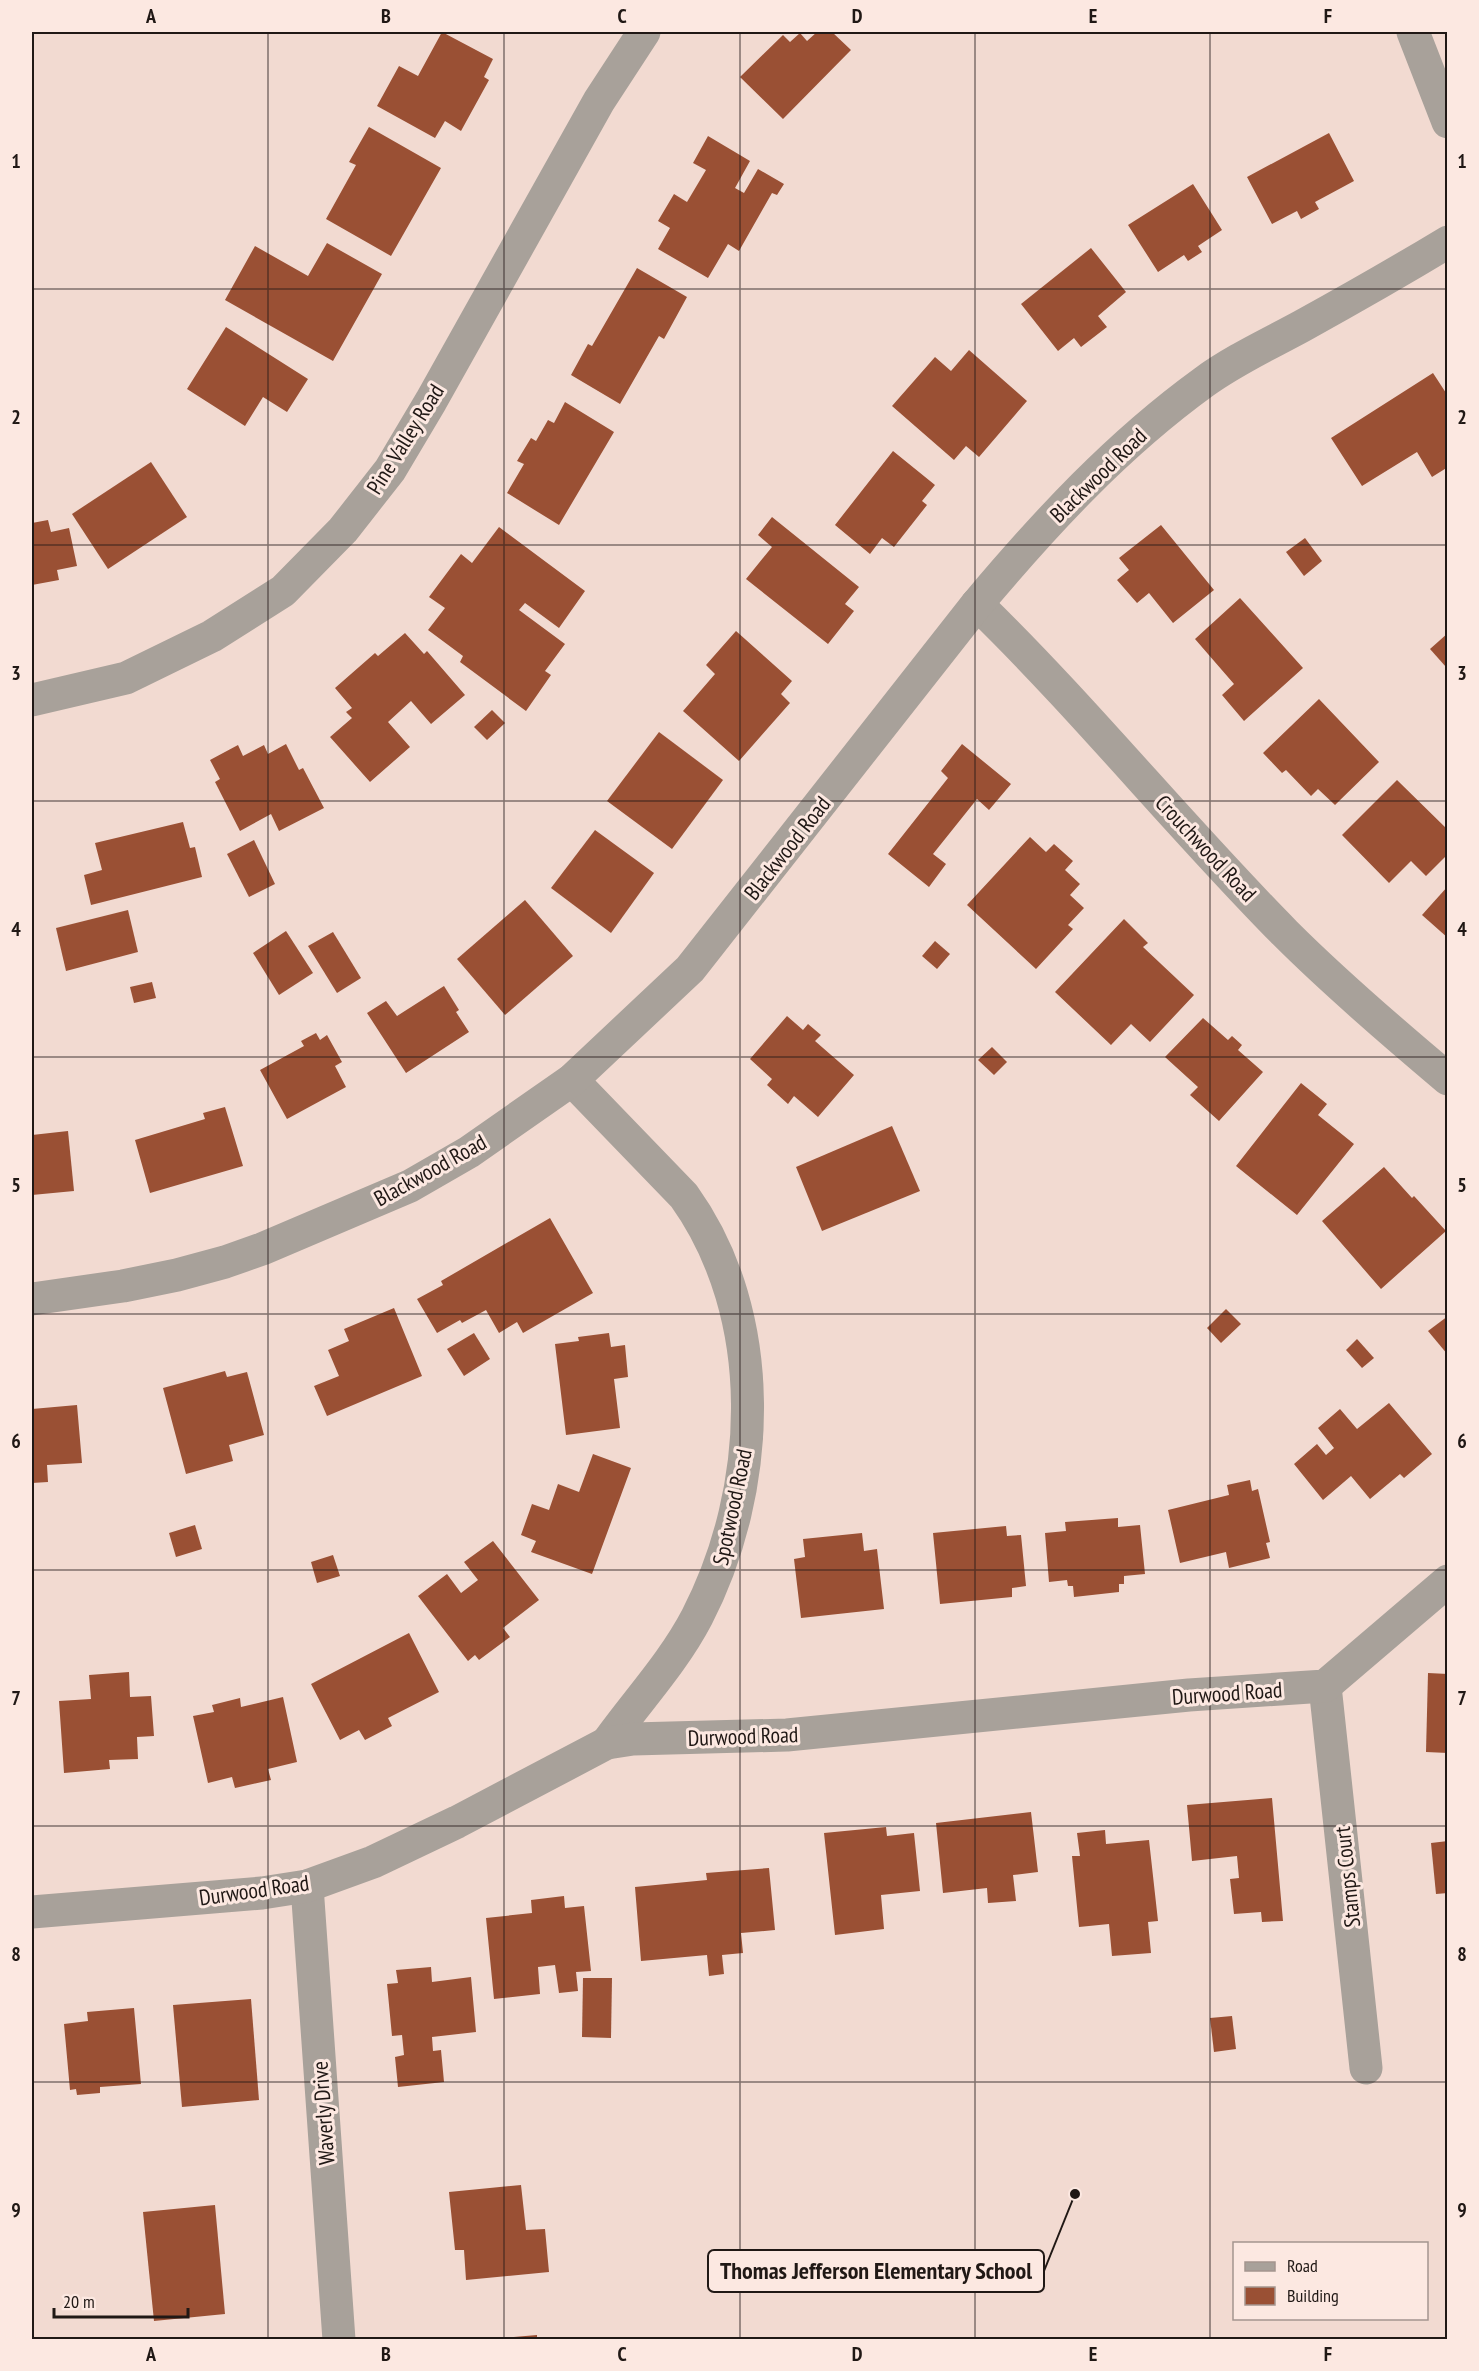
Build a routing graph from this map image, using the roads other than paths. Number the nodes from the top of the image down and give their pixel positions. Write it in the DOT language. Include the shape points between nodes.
graph roads {
  1 [pos="644,32"];
  2 [pos="1413,32"];
  3 [pos="1445,116"];
  4 [pos="1448,242"];
  5 [pos="977,604"];
  6 [pos="32,700"];
  7 [pos="1448,1079"];
  8 [pos="572,1080"];
  9 [pos="32,1299"];
  10 [pos="1448,1581"];
  11 [pos="1325,1686"];
  12 [pos="607,1743"];
  13 [pos="307,1886"];
  14 [pos="32,1912"];
  15 [pos="1366,2068"];
  16 [pos="339,2340"];
  1 -- 6 [label="street, Pine Valley Road" via="599,101 390,470 343,530 282,591 212,636 126,678"];
  2 -- 3 [label="street"];
  4 -- 5 [label="street, Blackwood Road" via="1233,363 1196,388 1087,481"];
  5 -- 7 [label="street, Crouchwood Road" via="1286,934"];
  5 -- 8 [label="street, Blackwood Road" via="690,969"];
  8 -- 9 [label="street, Blackwood Road" via="469,1152 410,1186 262,1249 177,1275"];
  8 -- 12 [label="street, Spotwood Road" via="697,1213 719,1258 735,1306 746,1377 743,1471 731,1532 717,1575 696,1619 666,1666"];
  10 -- 11 [label="street"];
  11 -- 12 [label="street, Durwood Road" via="1188,1695 788,1735"];
  11 -- 15 [label="street, Stamps Court"];
  12 -- 13 [label="street, Durwood Road" via="436,1832 373,1862"];
  13 -- 14 [label="street, Durwood Road"];
  13 -- 16 [label="street, Waverly Drive"];
}
